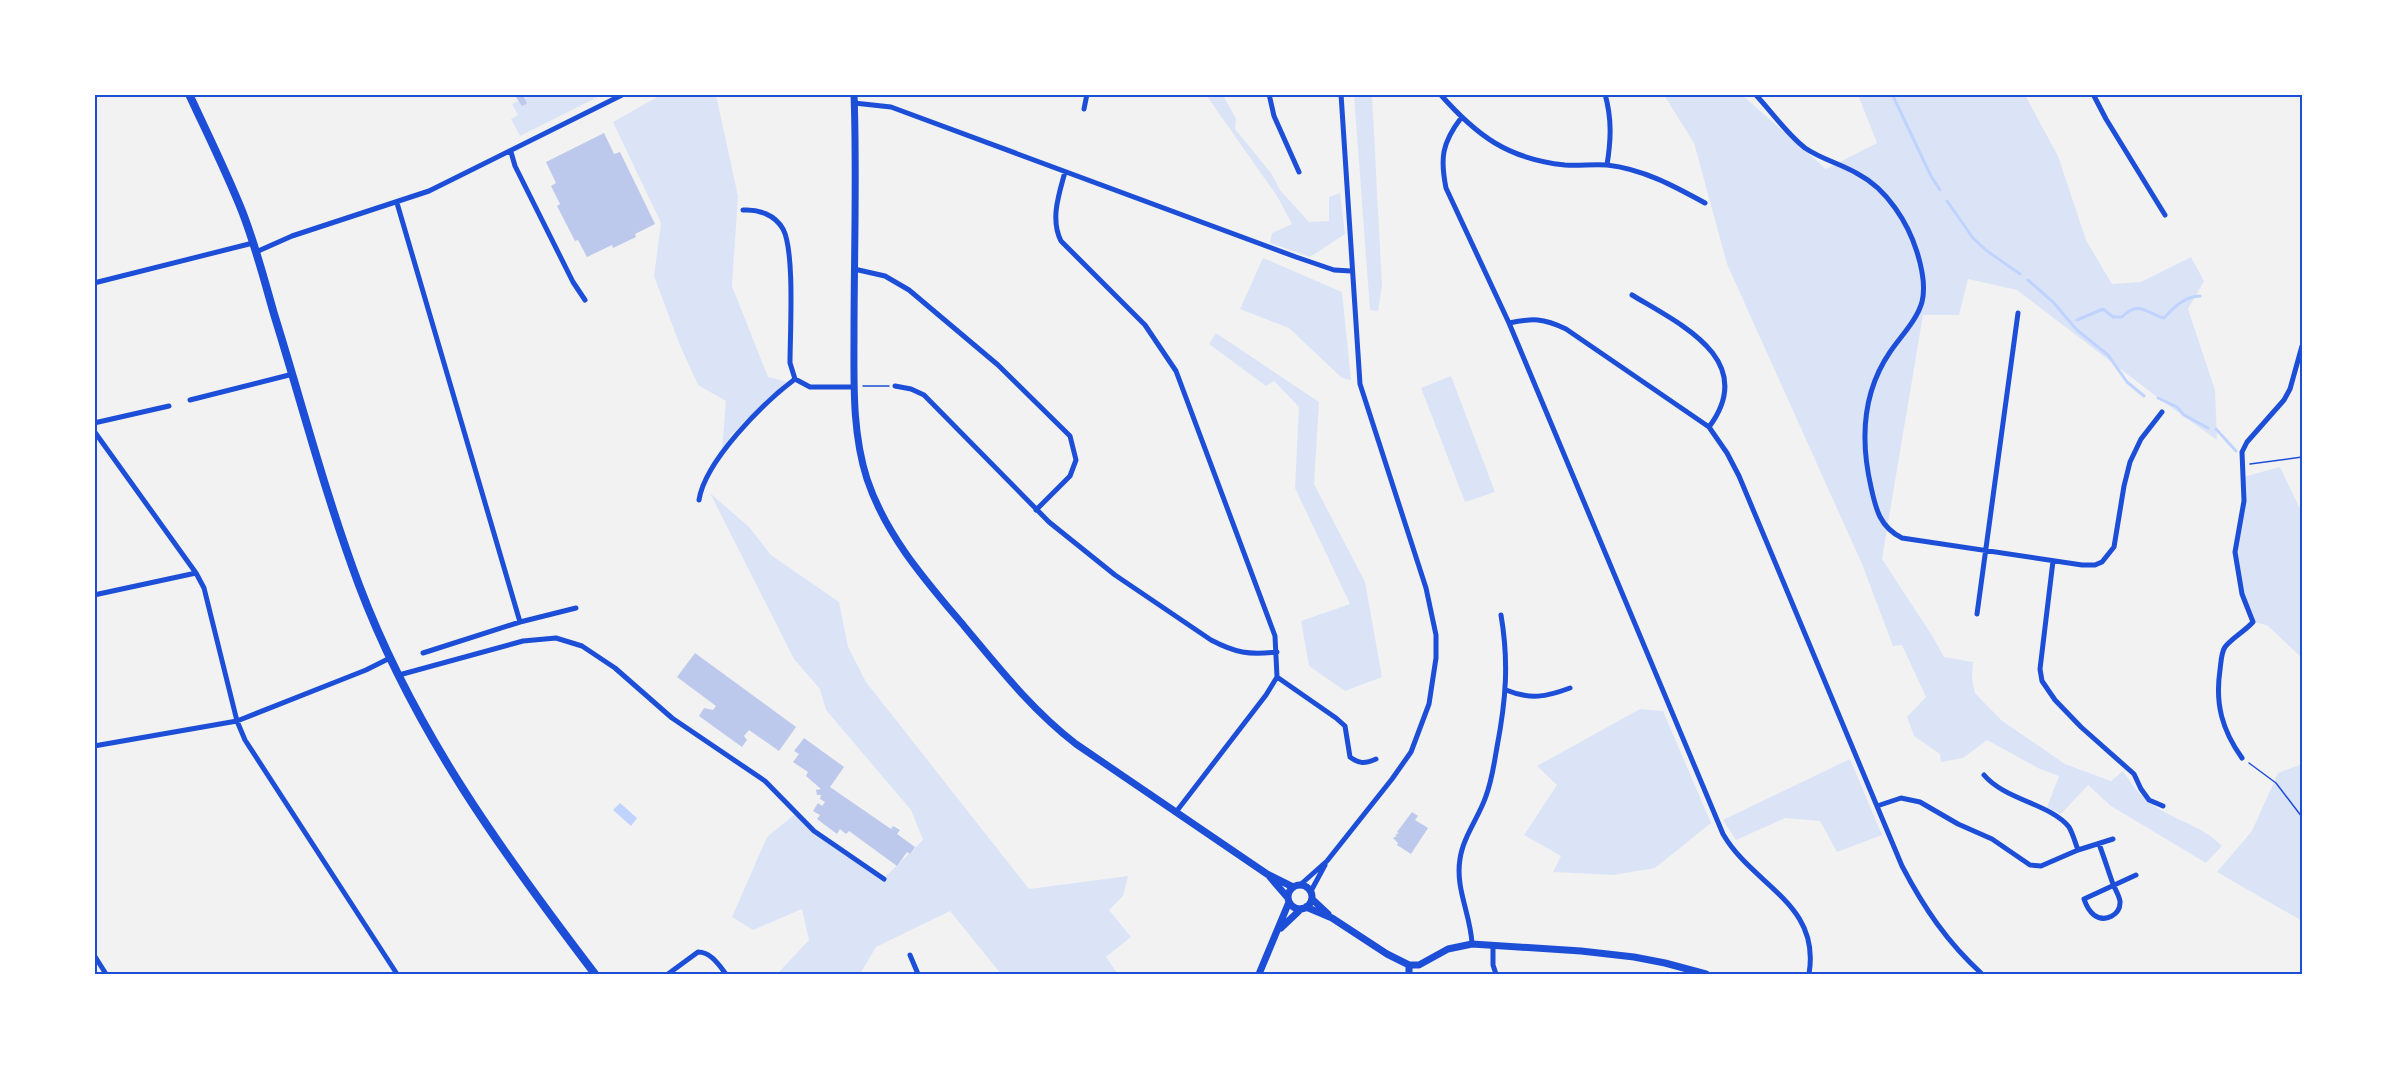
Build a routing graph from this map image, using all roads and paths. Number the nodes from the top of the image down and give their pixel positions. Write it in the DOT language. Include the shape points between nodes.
graph roads {
  1 [pos="189,94"];
  2 [pos="624,94"];
  3 [pos="854,94"];
  4 [pos="1087,94"];
  5 [pos="1269,94"];
  6 [pos="1341,94"];
  7 [pos="1440,94"];
  8 [pos="1605,94"];
  9 [pos="1755,94"];
  10 [pos="2093,94"];
  11 [pos="854,103"];
  12 [pos="1084,109"];
  13 [pos="1461,118"];
  14 [pos="511,152"];
  15 [pos="1607,165"];
  16 [pos="1065,172"];
  17 [pos="1299,172"];
  18 [pos="398,203"];
  19 [pos="1706,203"];
  20 [pos="743,210"];
  21 [pos="2165,215"];
  22 [pos="253,243"];
  23 [pos="256,252"];
  24 [pos="854,269"];
  25 [pos="1351,271"];
  26 [pos="94,283"];
  27 [pos="1632,295"];
  28 [pos="585,300"];
  29 [pos="2018,313"];
  30 [pos="1509,323"];
  31 [pos="2302,346"];
  32 [pos="293,374"];
  33 [pos="795,380"];
  34 [pos="895,386"];
  35 [pos="854,387"];
  36 [pos="190,400"];
  37 [pos="169,406"];
  38 [pos="2162,412"];
  39 [pos="94,423"];
  40 [pos="1709,427"];
  41 [pos="94,431"];
  42 [pos="2302,457"];
  43 [pos="2242,464"];
  44 [pos="699,500"];
  45 [pos="1036,510"];
  46 [pos="1984,551"];
  47 [pos="2054,561"];
  48 [pos="196,573"];
  49 [pos="94,595"];
  50 [pos="576,608"];
  51 [pos="1977,614"];
  52 [pos="1501,615"];
  53 [pos="520,622"];
  54 [pos="1276,652"];
  55 [pos="423,653"];
  56 [pos="390,658"];
  57 [pos="399,675"];
  58 [pos="1277,677"];
  59 [pos="1570,688"];
  60 [pos="1506,690"];
  61 [pos="237,721"];
  62 [pos="94,746"];
  63 [pos="2242,758"];
  64 [pos="1376,759"];
  65 [pos="1984,776"];
  66 [pos="1877,806"];
  67 [pos="2163,806"];
  68 [pos="1176,812"];
  69 [pos="2302,817"];
  70 [pos="2113,839"];
  71 [pos="2099,843"];
  72 [pos="2078,849"];
  73 [pos="1327,861"];
  74 [pos="1269,875"];
  75 [pos="2136,875"];
  76 [pos="884,879"];
  77 [pos="2113,884"];
  78 [pos="1297,886"];
  79 [pos="1311,891"];
  80 [pos="1289,900"];
  81 [pos="1312,900"];
  82 [pos="1304,908"];
  83 [pos="1332,918"];
  84 [pos="1276,935"];
  85 [pos="1472,945"];
  86 [pos="1494,946"];
  87 [pos="94,955"];
  88 [pos="910,955"];
  89 [pos="1409,965"];
  90 [pos="1419,965"];
  91 [pos="106,975"];
  92 [pos="396,975"];
  93 [pos="595,975"];
  94 [pos="668,975"];
  95 [pos="726,975"];
  96 [pos="918,975"];
  97 [pos="1259,975"];
  98 [pos="1409,975"];
  99 [pos="1418,975"];
  100 [pos="1496,975"];
  101 [pos="1706,975"];
  102 [pos="1809,975"];
  103 [pos="1982,975"];
  1 -- 22 [label="main road" via="226,172"];
  2 -- 14 [label="street"];
  3 -- 11 [label="street"];
  4 -- 12 [label="street"];
  5 -- 17 [label="street" via="1274,116"];
  6 -- 25 [label="street"];
  7 -- 13 [label="street"];
  8 -- 15 [label="street" via="1611,129"];
  9 -- 46 [label="street" via="1807,149 1860,174 1877,188 1900,216 1917,252 1924,289 1922,304 1878,373 1864,422 1866,466 1884,526 1902,538"];
  10 -- 21 [label="street"];
  11 -- 16 [label="street" via="891,108"];
  11 -- 24 [label="street"];
  13 -- 15 [label="street" via="1496,145 1517,155 1568,165"];
  13 -- 30 [label="street" via="1445,144 1442,165 1446,188"];
  14 -- 18 [label="street"];
  14 -- 28 [label="street" via="567,272"];
  15 -- 19 [label="street" via="1648,174"];
  16 -- 25 [label="street" via="1296,257 1334,270"];
  16 -- 54 [label="street" via="1057,202 1056,231 1068,249 1145,325 1176,371 1267,611"];
  18 -- 23 [label="street" via="292,236"];
  18 -- 53 [label="street"];
  20 -- 33 [label="street" via="764,212 777,220 790,248 790,363"];
  22 -- 23 [label="main road"];
  22 -- 26 [label="street"];
  23 -- 32 [label="main road"];
  24 -- 35 [label="street"];
  24 -- 45 [label="street" via="885,276 909,290 998,364 1070,436 1076,460 1070,476"];
  25 -- 73 [label="street" via="1360,384 1426,588 1436,635 1436,658 1429,704 1411,752"];
  27 -- 40 [label="street" via="1686,327 1713,352 1726,392 1719,414"];
  29 -- 46 [label="street"];
  30 -- 40 [label="street" via="1545,320 1566,329"];
  30 -- 102 [label="street" via="1723,834 1731,848 1794,909 1810,945"];
  31 -- 43 [label="street" via="2290,389 2247,442"];
  32 -- 36 [label="street"];
  32 -- 56 [label="main road" via="340,529"];
  33 -- 35 [label="street" via="810,387"];
  33 -- 44 [label="street" via="743,428 711,472"];
  34 -- 35 [label="path"];
  34 -- 45 [label="street" via="924,395"];
  35 -- 68 [label="street" via="856,427 867,480 884,520 907,556 1047,721"];
  37 -- 39 [label="street"];
  38 -- 47 [label="street" via="2141,439 2130,462 2114,547 2108,556 2095,565"];
  40 -- 66 [label="street" via="1739,476"];
  41 -- 48 [label="street"];
  42 -- 43 [label="path"];
  43 -- 63 [label="street" via="2244,501 2235,552 2242,594 2253,622 2225,647 2217,692 2222,724"];
  45 -- 54 [label="street" via="1115,575 1211,640 1240,653"];
  46 -- 47 [label="street"];
  46 -- 51 [label="street"];
  47 -- 67 [label="street" via="2040,669 2042,681 2080,727 2134,774 2149,800"];
  48 -- 49 [label="street"];
  48 -- 61 [label="street" via="204,588"];
  50 -- 53 [label="street"];
  52 -- 60 [label="street"];
  53 -- 55 [label="street"];
  54 -- 58 [label="street"];
  56 -- 57 [label="main road"];
  56 -- 61 [label="street"];
  57 -- 76 [label="street" via="523,641 556,638 582,646 615,668 679,723 765,781 814,831"];
  57 -- 93 [label="main road" via="469,802"];
  58 -- 64 [label="street" via="1345,726 1350,757 1358,763"];
  58 -- 68 [label="street"];
  59 -- 60 [label="street" via="1540,698"];
  60 -- 85 [label="street" via="1491,782 1460,856 1462,897"];
  61 -- 62 [label="street"];
  61 -- 92 [label="street" via="257,762"];
  63 -- 69 [label="path" via="2276,783"];
  65 -- 72 [label="street" via="1998,788 2068,826"];
  66 -- 72 [label="street" via="1901,798 1920,802 1992,839 2030,865 2041,866"];
  66 -- 103 [label="street" via="1919,898 1948,941"];
  68 -- 74 [label="street"];
  70 -- 71 [label="street"];
  71 -- 72 [label="street"];
  71 -- 77 [label="street"];
  73 -- 78 [label="street"];
  73 -- 79 [label="street"];
  74 -- 78 [label="street"];
  74 -- 80 [label="street"];
  75 -- 77 [label="street"];
  77 -- 77 [label="street" via="2119,898 2118,911 2101,918 2093,914 2084,899"];
  78 -- 79 [label="street"];
  78 -- 80 [label="street"];
  79 -- 81 [label="street"];
  80 -- 82 [label="street" via="1296,909"];
  80 -- 84 [label="street"];
  81 -- 82 [label="street"];
  81 -- 83 [label="street"];
  82 -- 83 [label="street"];
  82 -- 84 [label="street"];
  83 -- 89 [label="street"];
  84 -- 97 [label="street"];
  85 -- 86 [label="street"];
  85 -- 90 [label="street" via="1448,949"];
  86 -- 100 [label="street"];
  86 -- 101 [label="street" via="1634,957"];
  87 -- 91 [label="street"];
  88 -- 96 [label="street"];
  89 -- 90 [label="street"];
  89 -- 98 [label="street"];
  90 -- 99 [label="street"];
  94 -- 95 [label="street" via="698,952 713,959"];
}
